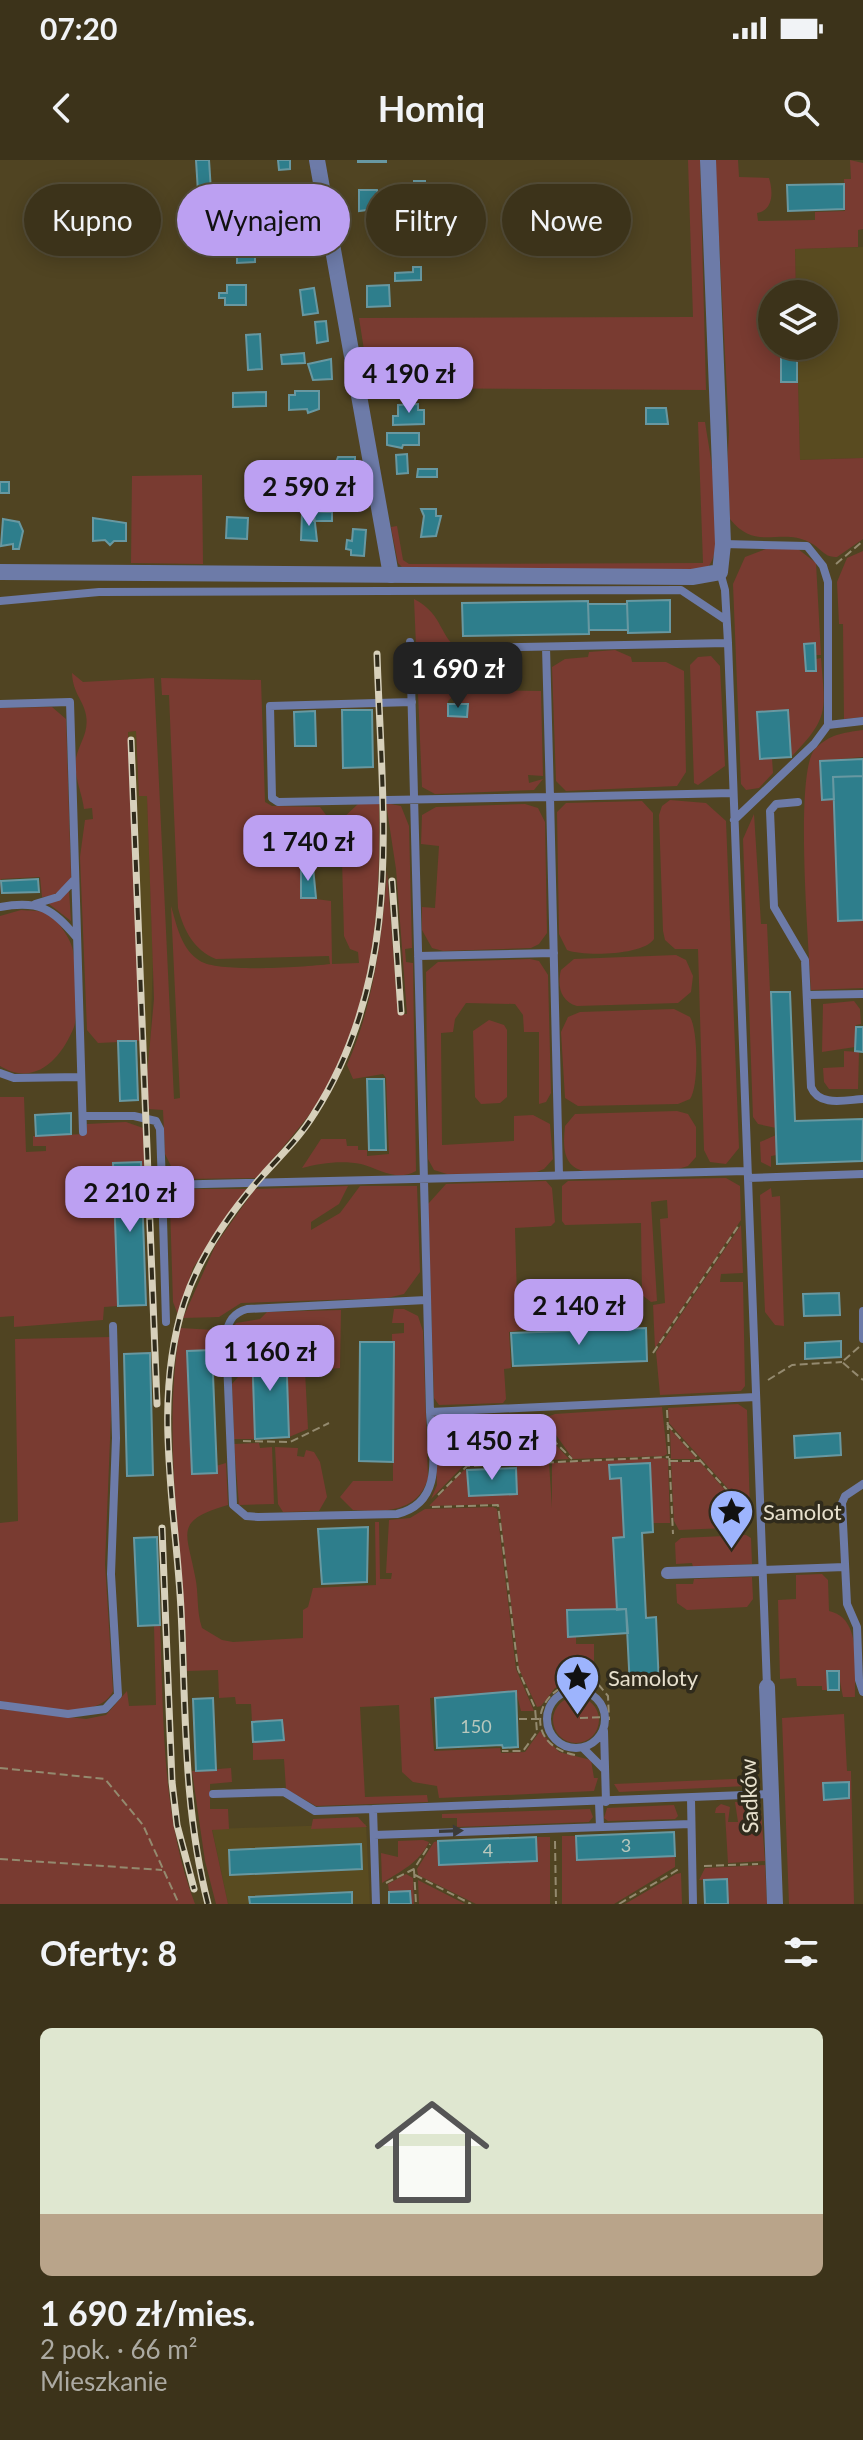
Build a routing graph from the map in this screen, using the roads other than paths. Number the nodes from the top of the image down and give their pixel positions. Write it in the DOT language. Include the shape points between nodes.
graph roads {
  1 [pos="317,160"];
  2 [pos="708,160"];
  3 [pos="723,544"];
  4 [pos="0,572"];
  5 [pos="720,572"];
  6 [pos="391,575"];
  7 [pos="0,601"];
  8 [pos="726,620"];
  9 [pos="410,642"];
  10 [pos="728,643"];
  11 [pos="546,647"];
  12 [pos="463,648"];
  13 [pos="412,702"];
  14 [pos="0,704"];
  15 [pos="863,721"];
  16 [pos="828,725"];
  17 [pos="733,793"];
  18 [pos="550,797"];
  19 [pos="414,800"];
  20 [pos="798,802"];
  21 [pos="734,820"];
  22 [pos="75,879"];
  23 [pos="34,904"];
  24 [pos="0,907"];
  25 [pos="77,938"];
  26 [pos="554,953"];
  27 [pos="418,956"];
  28 [pos="863,994"];
  29 [pos="807,995"];
  30 [pos="0,1073"];
  31 [pos="81,1077"];
  32 [pos="863,1099"];
  33 [pos="83,1116"];
  34 [pos="83,1132"];
  35 [pos="748,1174"];
  36 [pos="863,1174"];
  37 [pos="559,1175"];
  38 [pos="422,1179"];
  39 [pos="162,1185"];
  40 [pos="426,1300"];
  41 [pos="863,1311"];
  42 [pos="166,1322"];
  43 [pos="113,1326"];
  44 [pos="863,1341"];
  45 [pos="756,1397"];
  46 [pos="430,1412"];
  47 [pos="863,1484"];
  48 [pos="845,1567"];
  49 [pos="762,1570"];
  50 [pos="667,1573"];
  51 [pos="767,1687"];
  52 [pos="863,1692"];
  53 [pos="0,1705"];
  54 [pos="607,1728"];
  55 [pos="582,1752"];
  56 [pos="605,1771"];
  57 [pos="213,1794"];
  58 [pos="771,1794"];
  59 [pos="691,1799"];
  60 [pos="603,1802"];
  61 [pos="373,1809"];
  62 [pos="691,1824"];
  63 [pos="600,1827"];
  64 [pos="374,1835"];
  65 [pos="376,1904"];
  66 [pos="693,1904"];
  67 [pos="775,1904"];
  1 -- 6 [label="street"];
  2 -- 3 [label="street"];
  3 -- 5 [label="street"];
  3 -- 16 [label="lane" via="807,546 828,575"];
  4 -- 6 [label="street"];
  5 -- 6 [label="street" via="692,577"];
  5 -- 8 [label="lane"];
  7 -- 8 [label="lane" via="99,592 681,590"];
  8 -- 10 [label="lane"];
  9 -- 13 [label="lane"];
  10 -- 11 [label="lane"];
  10 -- 17 [label="lane"];
  11 -- 12 [label="lane"];
  11 -- 18 [label="lane"];
  13 -- 19 [label="lane"];
  13 -- 19 [label="lane" via="270,706 269,788 278,802"];
  14 -- 22 [label="lane" via="70,702"];
  15 -- 16 [label="lane"];
  16 -- 21 [label="lane"];
  17 -- 18 [label="lane"];
  17 -- 21 [label="lane"];
  18 -- 19 [label="lane"];
  18 -- 26 [label="lane"];
  19 -- 27 [label="lane"];
  20 -- 29 [label="lane" via="776,804 770,811 773,902 804,956"];
  21 -- 35 [label="lane"];
  22 -- 23 [label="lane" via="58,897"];
  22 -- 25 [label="lane"];
  23 -- 24 [label="lane"];
  23 -- 25 [label="lane" via="54,914"];
  25 -- 31 [label="lane"];
  26 -- 27 [label="lane"];
  26 -- 37 [label="lane"];
  27 -- 38 [label="lane"];
  28 -- 29 [label="lane"];
  29 -- 32 [label="lane" via="813,1092 823,1100"];
  30 -- 31 [label="lane" via="14,1078"];
  31 -- 33 [label="lane"];
  33 -- 34 [label="lane"];
  33 -- 39 [label="lane" via="156,1121"];
  35 -- 36 [label="lane"];
  35 -- 37 [label="lane"];
  35 -- 45 [label="lane"];
  37 -- 38 [label="lane"];
  38 -- 39 [label="lane"];
  38 -- 40 [label="lane"];
  39 -- 42 [label="lane"];
  40 -- 46 [label="lane"];
  40 -- 46 [label="lane" via="247,1309 235,1315 226,1332 231,1501 246,1516 397,1514 417,1506 432,1488"];
  41 -- 44 [label="lane"];
  43 -- 53 [label="lane" via="111,1574 118,1695 105,1709 83,1713"];
  45 -- 46 [label="lane"];
  45 -- 49 [label="lane"];
  47 -- 48 [label="lane" via="842,1503"];
  48 -- 49 [label="lane"];
  48 -- 52 [label="lane"];
  49 -- 50 [label="street"];
  49 -- 51 [label="lane"];
  51 -- 58 [label="street, Sadków"];
  54 -- 55 [label="lane"];
  54 -- 55 [label="lane" via="601,1701 585,1690 565,1691 551,1704 547,1723 556,1740"];
  54 -- 56 [label="lane"];
  55 -- 56 [label="lane"];
  56 -- 60 [label="lane"];
  57 -- 61 [label="lane" via="284,1792 315,1811"];
  58 -- 59 [label="lane"];
  58 -- 67 [label="street, Sadków"];
  59 -- 60 [label="lane"];
  59 -- 62 [label="lane"];
  60 -- 61 [label="lane"];
  60 -- 63 [label="lane"];
  61 -- 64 [label="lane"];
  62 -- 63 [label="lane"];
  62 -- 66 [label="lane"];
  64 -- 63 [label="lane, one-way"];
  64 -- 65 [label="lane"];
}
